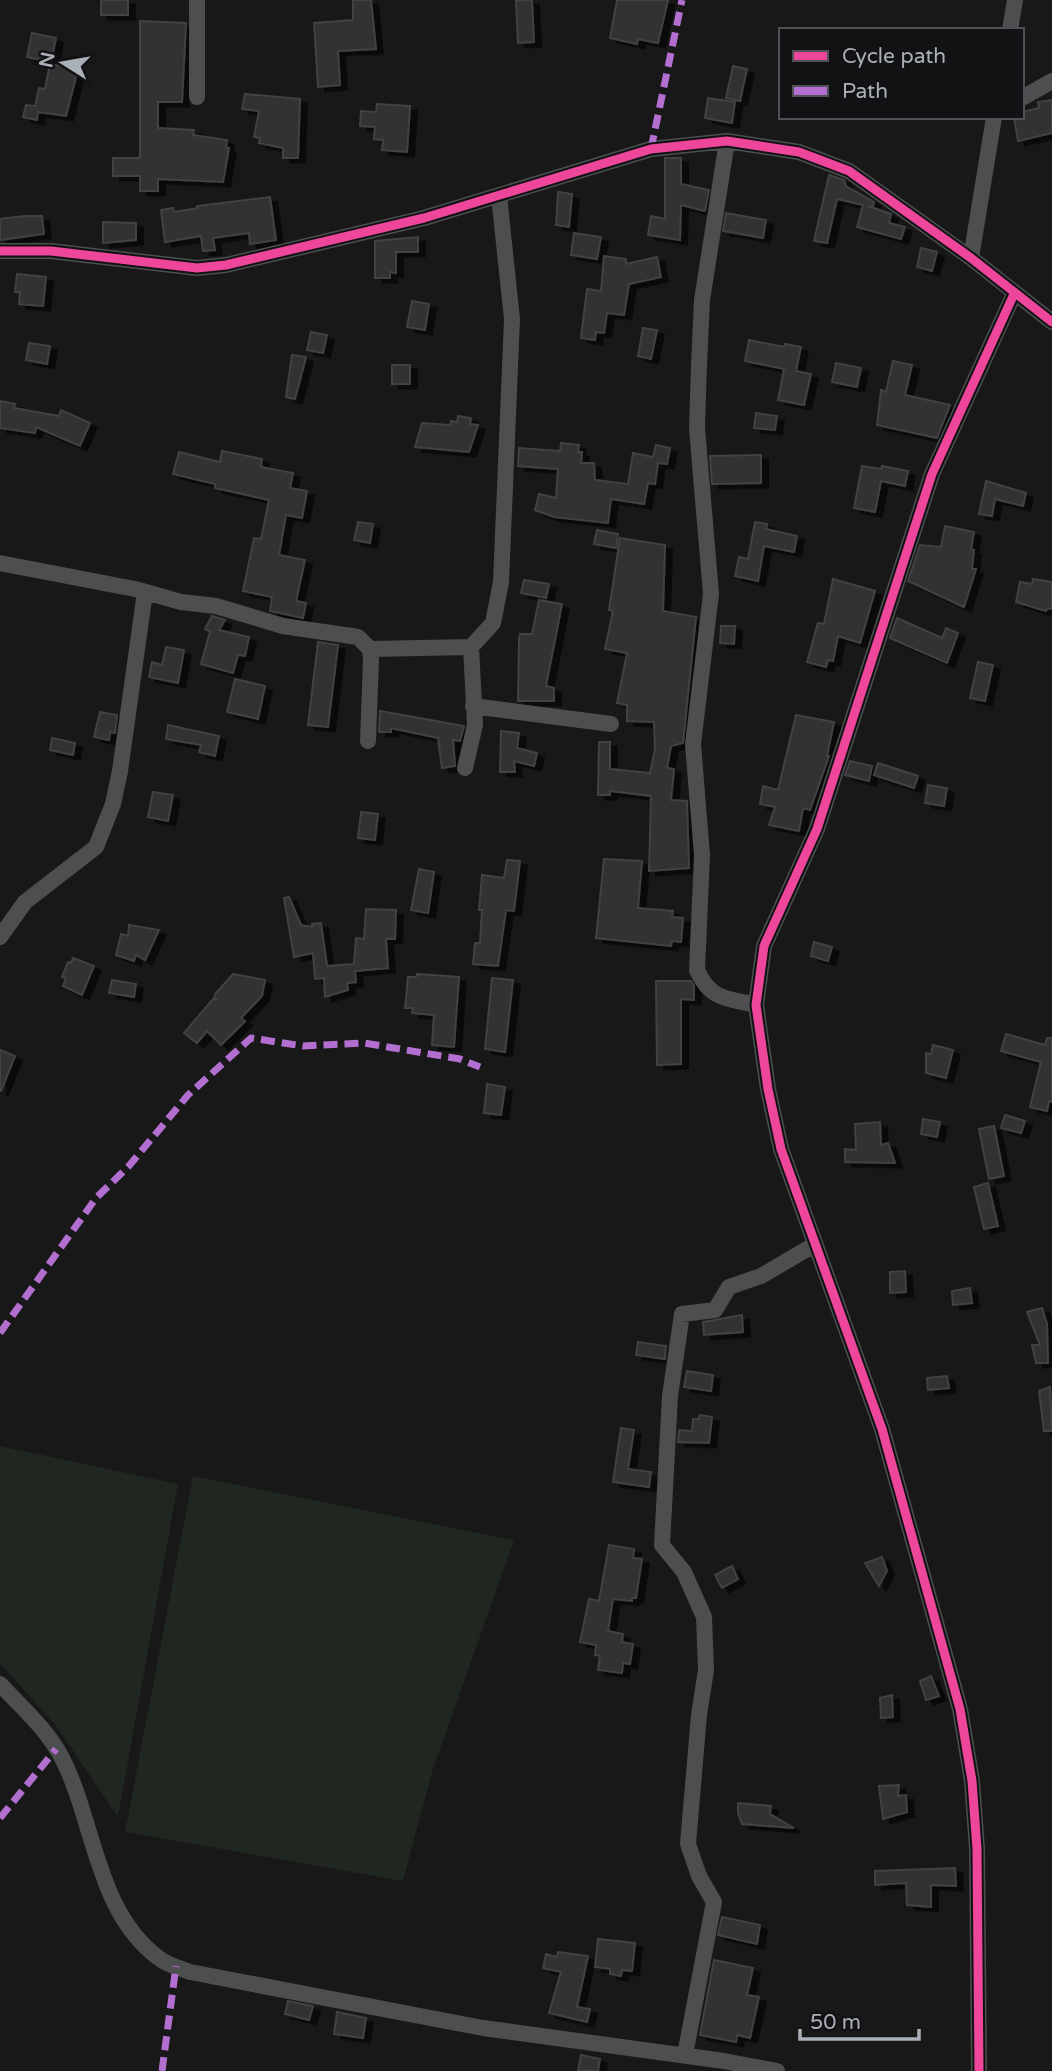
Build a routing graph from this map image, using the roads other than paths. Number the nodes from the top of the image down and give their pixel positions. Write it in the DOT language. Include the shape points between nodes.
graph roads {
  1 [pos="197,0"];
  2 [pos="1015,0"];
  3 [pos="1010,28"];
  4 [pos="1052,81"];
  5 [pos="197,97"];
  6 [pos="1024,97"];
  7 [pos="994,119"];
  8 [pos="727,141"];
  9 [pos="499,196"];
  10 [pos="0,251"];
  11 [pos="971,258"];
  12 [pos="1014,294"];
  13 [pos="1052,322"];
  14 [pos="0,562"];
  15 [pos="145,592"];
  16 [pos="471,647"];
  17 [pos="370,649"];
  18 [pos="473,706"];
  19 [pos="611,724"];
  20 [pos="368,741"];
  21 [pos="466,768"];
  22 [pos="0,937"];
  23 [pos="756,1004"];
  24 [pos="814,1245"];
  25 [pos="0,1684"];
  26 [pos="685,2055"];
  27 [pos="777,2071"];
  28 [pos="979,2071"];
  1 -- 5 [label="street"];
  2 -- 3 [label="street"];
  4 -- 6 [label="street"];
  7 -- 11 [label="street"];
  8 -- 9 [label="street" via="651,149"];
  8 -- 11 [label="street" via="799,152 849,171"];
  8 -- 23 [label="street" via="702,300 699,365 697,428 711,594 693,744 702,846 697,970 713,995"];
  9 -- 10 [label="street" via="226,265 197,268 51,251"];
  9 -- 16 [label="street" via="512,320 501,582 493,624"];
  11 -- 12 [label="street"];
  12 -- 13 [label="street"];
  12 -- 23 [label="street" via="932,474 817,829 764,946"];
  14 -- 15 [label="street"];
  15 -- 17 [label="street" via="284,626 358,637"];
  15 -- 22 [label="street" via="120,771 96,847 25,902"];
  16 -- 17 [label="street"];
  16 -- 18 [label="street"];
  17 -- 20 [label="street"];
  18 -- 19 [label="street"];
  18 -- 21 [label="street" via="475,726"];
  23 -- 24 [label="street" via="781,1149"];
  24 -- 26 [label="street" via="761,1276 729,1287 715,1310 682,1314 670,1396 662,1545 684,1572 704,1617 706,1670 688,1844 714,1902"];
  24 -- 28 [label="street" via="882,1429 960,1709 977,1849"];
  25 -- 26 [label="street" via="39,1722 62,1760 111,1896 134,1933 160,1959 190,1972 483,2028"];
  26 -- 27 [label="street"];
}
